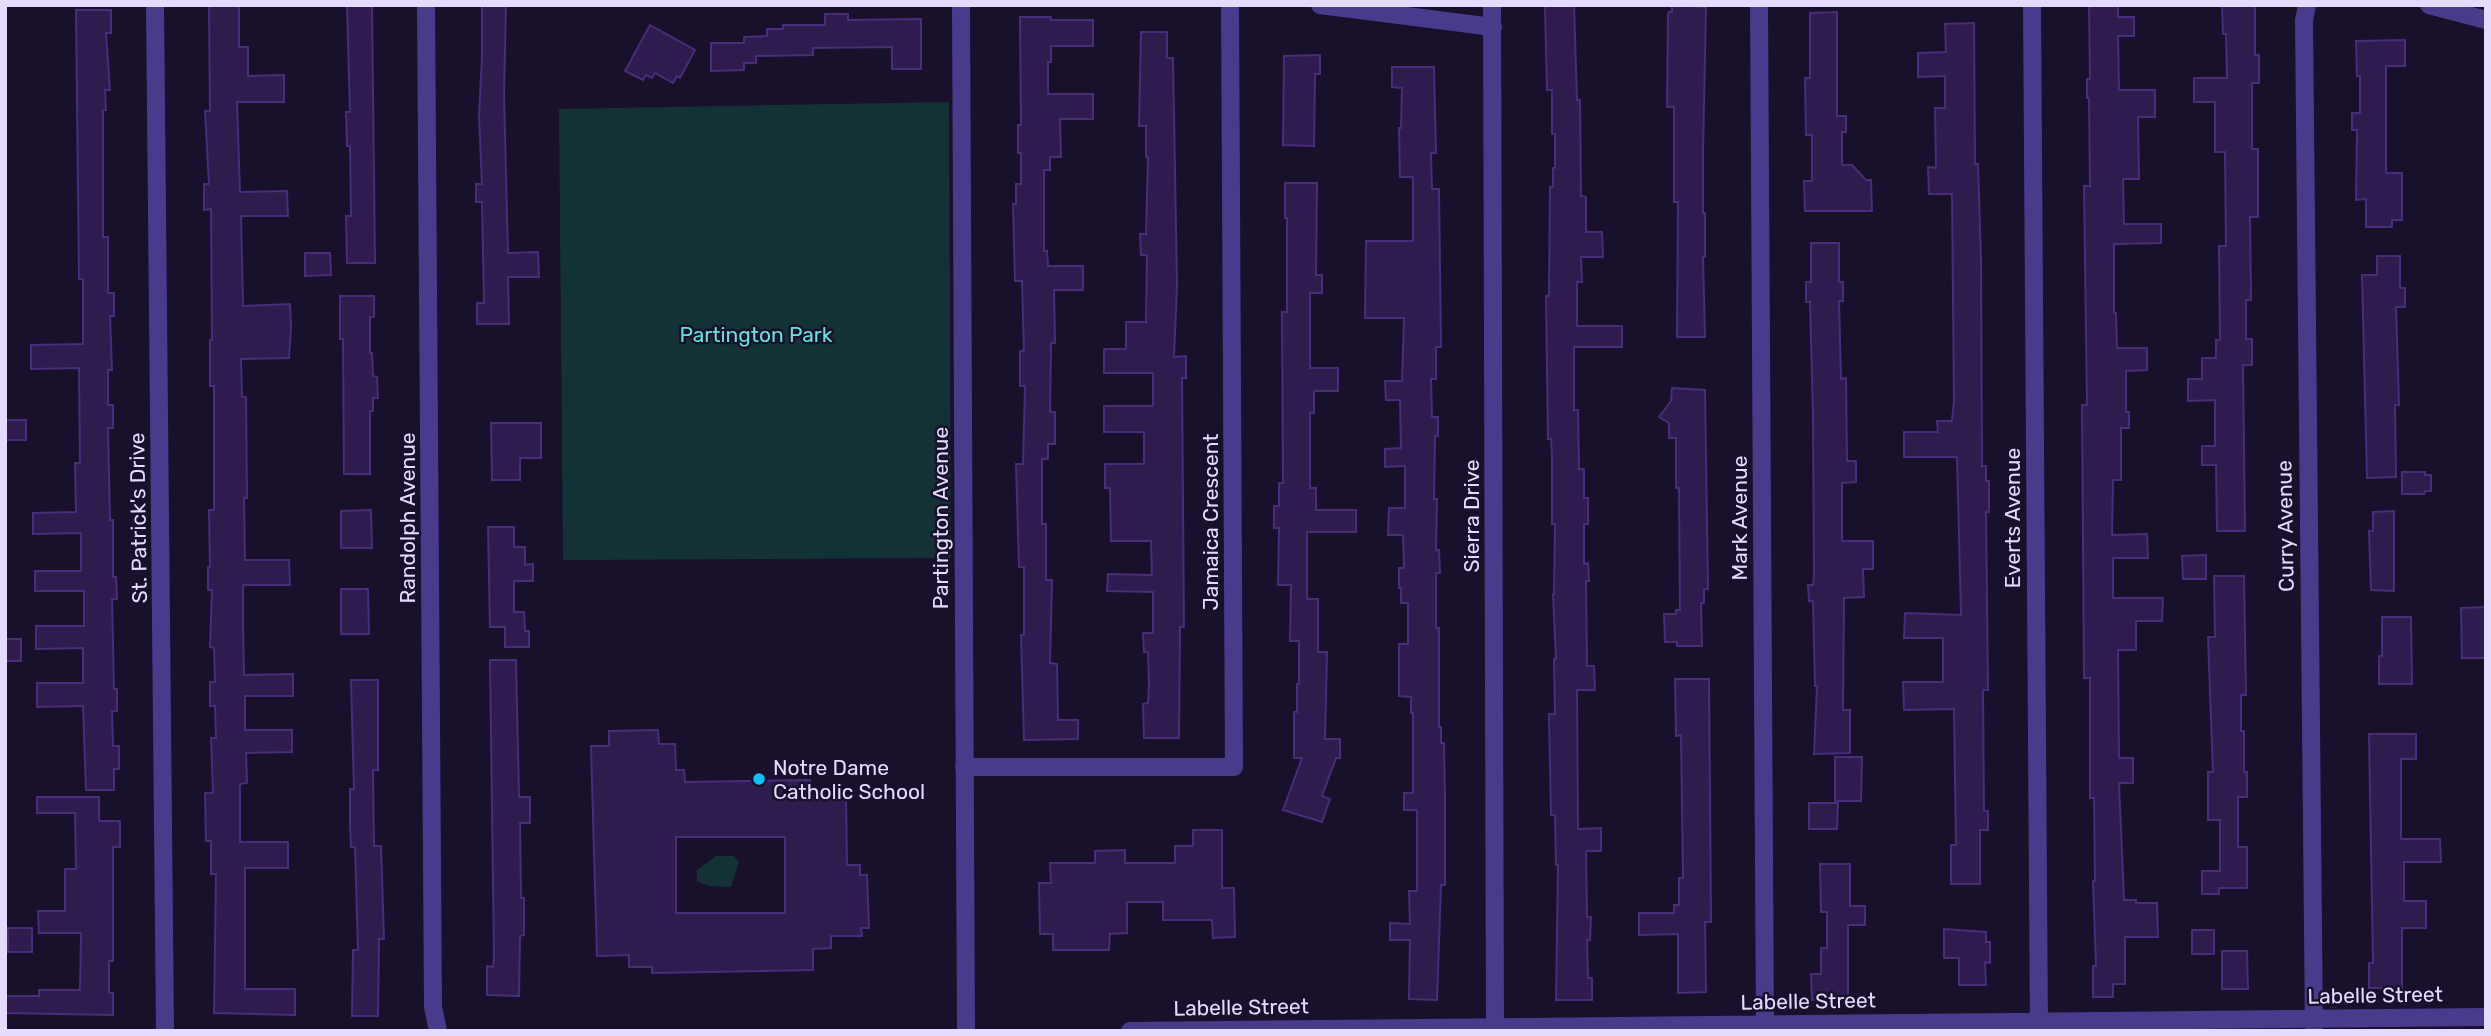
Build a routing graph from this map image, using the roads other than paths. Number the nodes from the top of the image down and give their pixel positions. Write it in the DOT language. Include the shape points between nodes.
graph roads {
  1 [pos="155,5"];
  2 [pos="426,5"];
  3 [pos="961,5"];
  4 [pos="1230,5"];
  5 [pos="1320,5"];
  6 [pos="1492,5"];
  7 [pos="1759,5"];
  8 [pos="2032,5"];
  9 [pos="2430,5"];
  10 [pos="2306,13"];
  11 [pos="2486,20"];
  12 [pos="1493,27"];
  13 [pos="964,767"];
  14 [pos="2486,1017"];
  15 [pos="2314,1025"];
  16 [pos="2038,1026"];
  17 [pos="1496,1027"];
  18 [pos="1765,1027"];
  19 [pos="1233,1030"];
  20 [pos="166,1031"];
  21 [pos="438,1031"];
  22 [pos="966,1031"];
  23 [pos="1130,1031"];
  1 -- 20 [label="street, St. Patrick's Drive"];
  2 -- 21 [label="street, Randolph Avenue" via="433,993"];
  3 -- 13 [label="street, Partington Avenue"];
  4 -- 13 [label="street, Jamaica Crescent" via="1234,767"];
  5 -- 12 [label="street"];
  6 -- 12 [label="street, Sierra Drive"];
  7 -- 18 [label="street, Mark Avenue"];
  8 -- 16 [label="street, Everts Avenue"];
  9 -- 11 [label="street"];
  10 -- 15 [label="street, Curry Avenue"];
  12 -- 17 [label="street, Sierra Drive"];
  13 -- 22 [label="street, Partington Avenue"];
  14 -- 15 [label="street, Labelle Street"];
  15 -- 16 [label="street, Labelle Street"];
  16 -- 18 [label="street, Labelle Street"];
  17 -- 18 [label="street, Labelle Street"];
  17 -- 19 [label="street, Labelle Street"];
  19 -- 23 [label="street, Labelle Street"];
}
